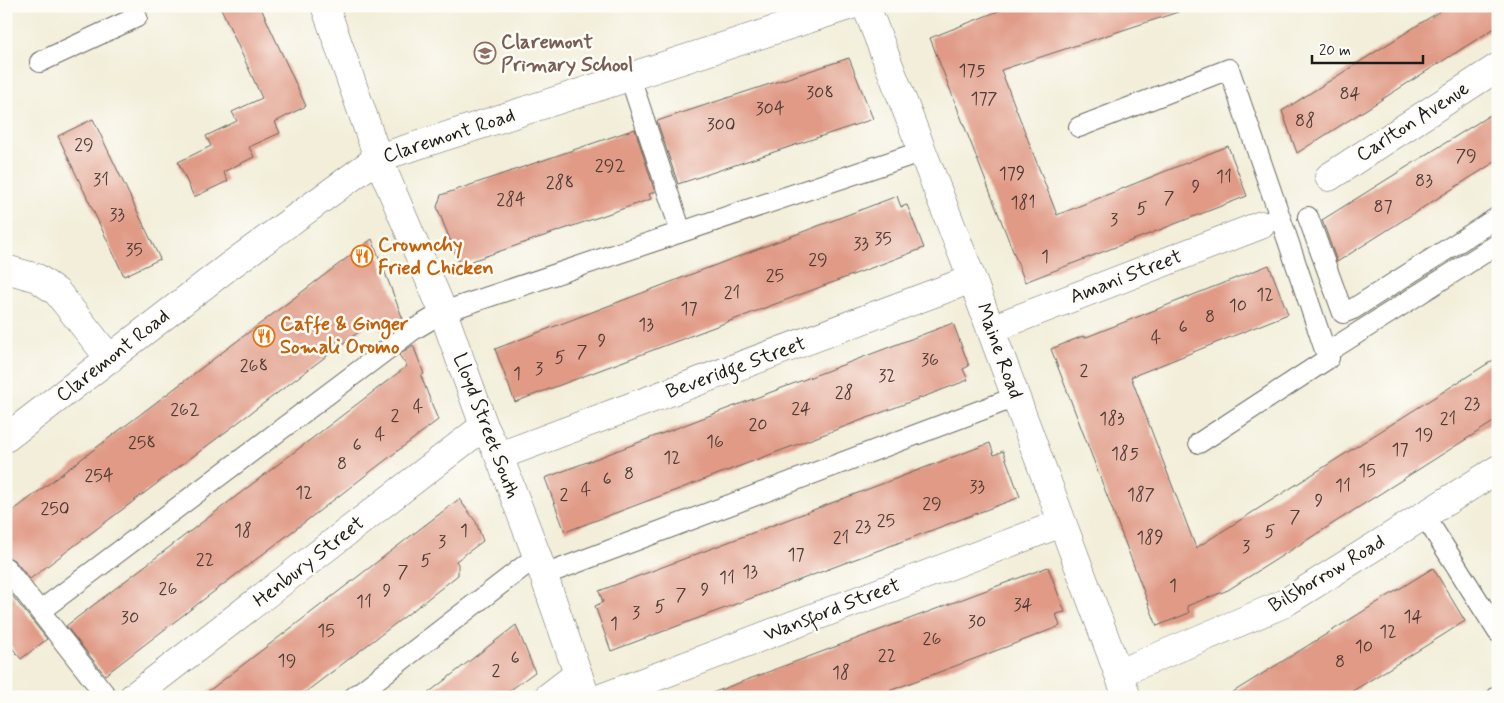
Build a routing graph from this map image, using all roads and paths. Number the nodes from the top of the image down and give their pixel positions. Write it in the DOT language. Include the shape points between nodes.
graph roads {
  1 [pos="132,6"];
  2 [pos="325,6"];
  3 [pos="848,6"];
  4 [pos="866,6"];
  5 [pos="40,62"];
  6 [pos="1498,67"];
  7 [pos="630,77"];
  8 [pos="1080,127"];
  9 [pos="923,151"];
  10 [pos="378,158"];
  11 [pos="1329,177"];
  12 [pos="1308,217"];
  13 [pos="1498,217"];
  14 [pos="1270,221"];
  15 [pos="681,232"];
  16 [pos="1498,244"];
  17 [pos="6,269"];
  18 [pos="972,279"];
  19 [pos="443,312"];
  20 [pos="991,330"];
  21 [pos="1326,353"];
  22 [pos="110,359"];
  23 [pos="1016,397"];
  24 [pos="484,426"];
  25 [pos="6,438"];
  26 [pos="1199,443"];
  27 [pos="499,456"];
  28 [pos="1498,469"];
  29 [pos="1424,515"];
  30 [pos="1062,523"];
  31 [pos="541,566"];
  32 [pos="6,568"];
  33 [pos="40,611"];
  34 [pos="1498,632"];
  35 [pos="582,685"];
  36 [pos="1123,685"];
  37 [pos="108,697"];
  38 [pos="134,697"];
  39 [pos="354,697"];
  40 [pos="548,697"];
  41 [pos="603,697"];
  1 -- 5 [label="lane" via="137,17"];
  2 -- 10 [label="street, Lloyd Street South"];
  3 -- 7 [label="street, Claremont Road"];
  4 -- 9 [label="street, Maine Road"];
  6 -- 11 [label="street, Carlton Avenue"];
  7 -- 10 [label="street, Claremont Road"];
  7 -- 15 [label="lane"];
  8 -- 14 [label="lane" via="1229,69"];
  9 -- 15 [label="lane"];
  9 -- 18 [label="street, Maine Road"];
  10 -- 19 [label="street, Lloyd Street South"];
  10 -- 22 [label="street, Claremont Road" via="228,266"];
  12 -- 13 [label="lane" via="1343,312 1353,309"];
  14 -- 20 [label="street, Amani Street"];
  14 -- 21 [label="lane"];
  15 -- 19 [label="lane"];
  16 -- 21 [label="lane"];
  17 -- 22 [label="street" via="37,278 57,292"];
  18 -- 20 [label="street, Maine Road"];
  18 -- 27 [label="street, Beveridge Street"];
  19 -- 24 [label="street, Lloyd Street South"];
  19 -- 33 [label="lane" via="413,330"];
  20 -- 23 [label="street, Maine Road"];
  21 -- 26 [label="lane" via="1329,358"];
  22 -- 25 [label="street, Claremont Road"];
  23 -- 30 [label="street, Maine Road"];
  23 -- 31 [label="lane"];
  24 -- 27 [label="street, Lloyd Street South"];
  24 -- 38 [label="street, Henbury Street"];
  27 -- 31 [label="street, Lloyd Street South"];
  28 -- 29 [label="street, Bilsborrow Road"];
  29 -- 34 [label="lane"];
  29 -- 36 [label="street, Bilsborrow Road" via="1283,604"];
  30 -- 36 [label="street, Maine Road"];
  30 -- 41 [label="street, Wansford Street"];
  31 -- 35 [label="street, Lloyd Street South"];
  31 -- 39 [label="lane"];
  32 -- 33 [label="lane"];
  33 -- 37 [label="lane"];
  35 -- 40 [label="street"];
}
